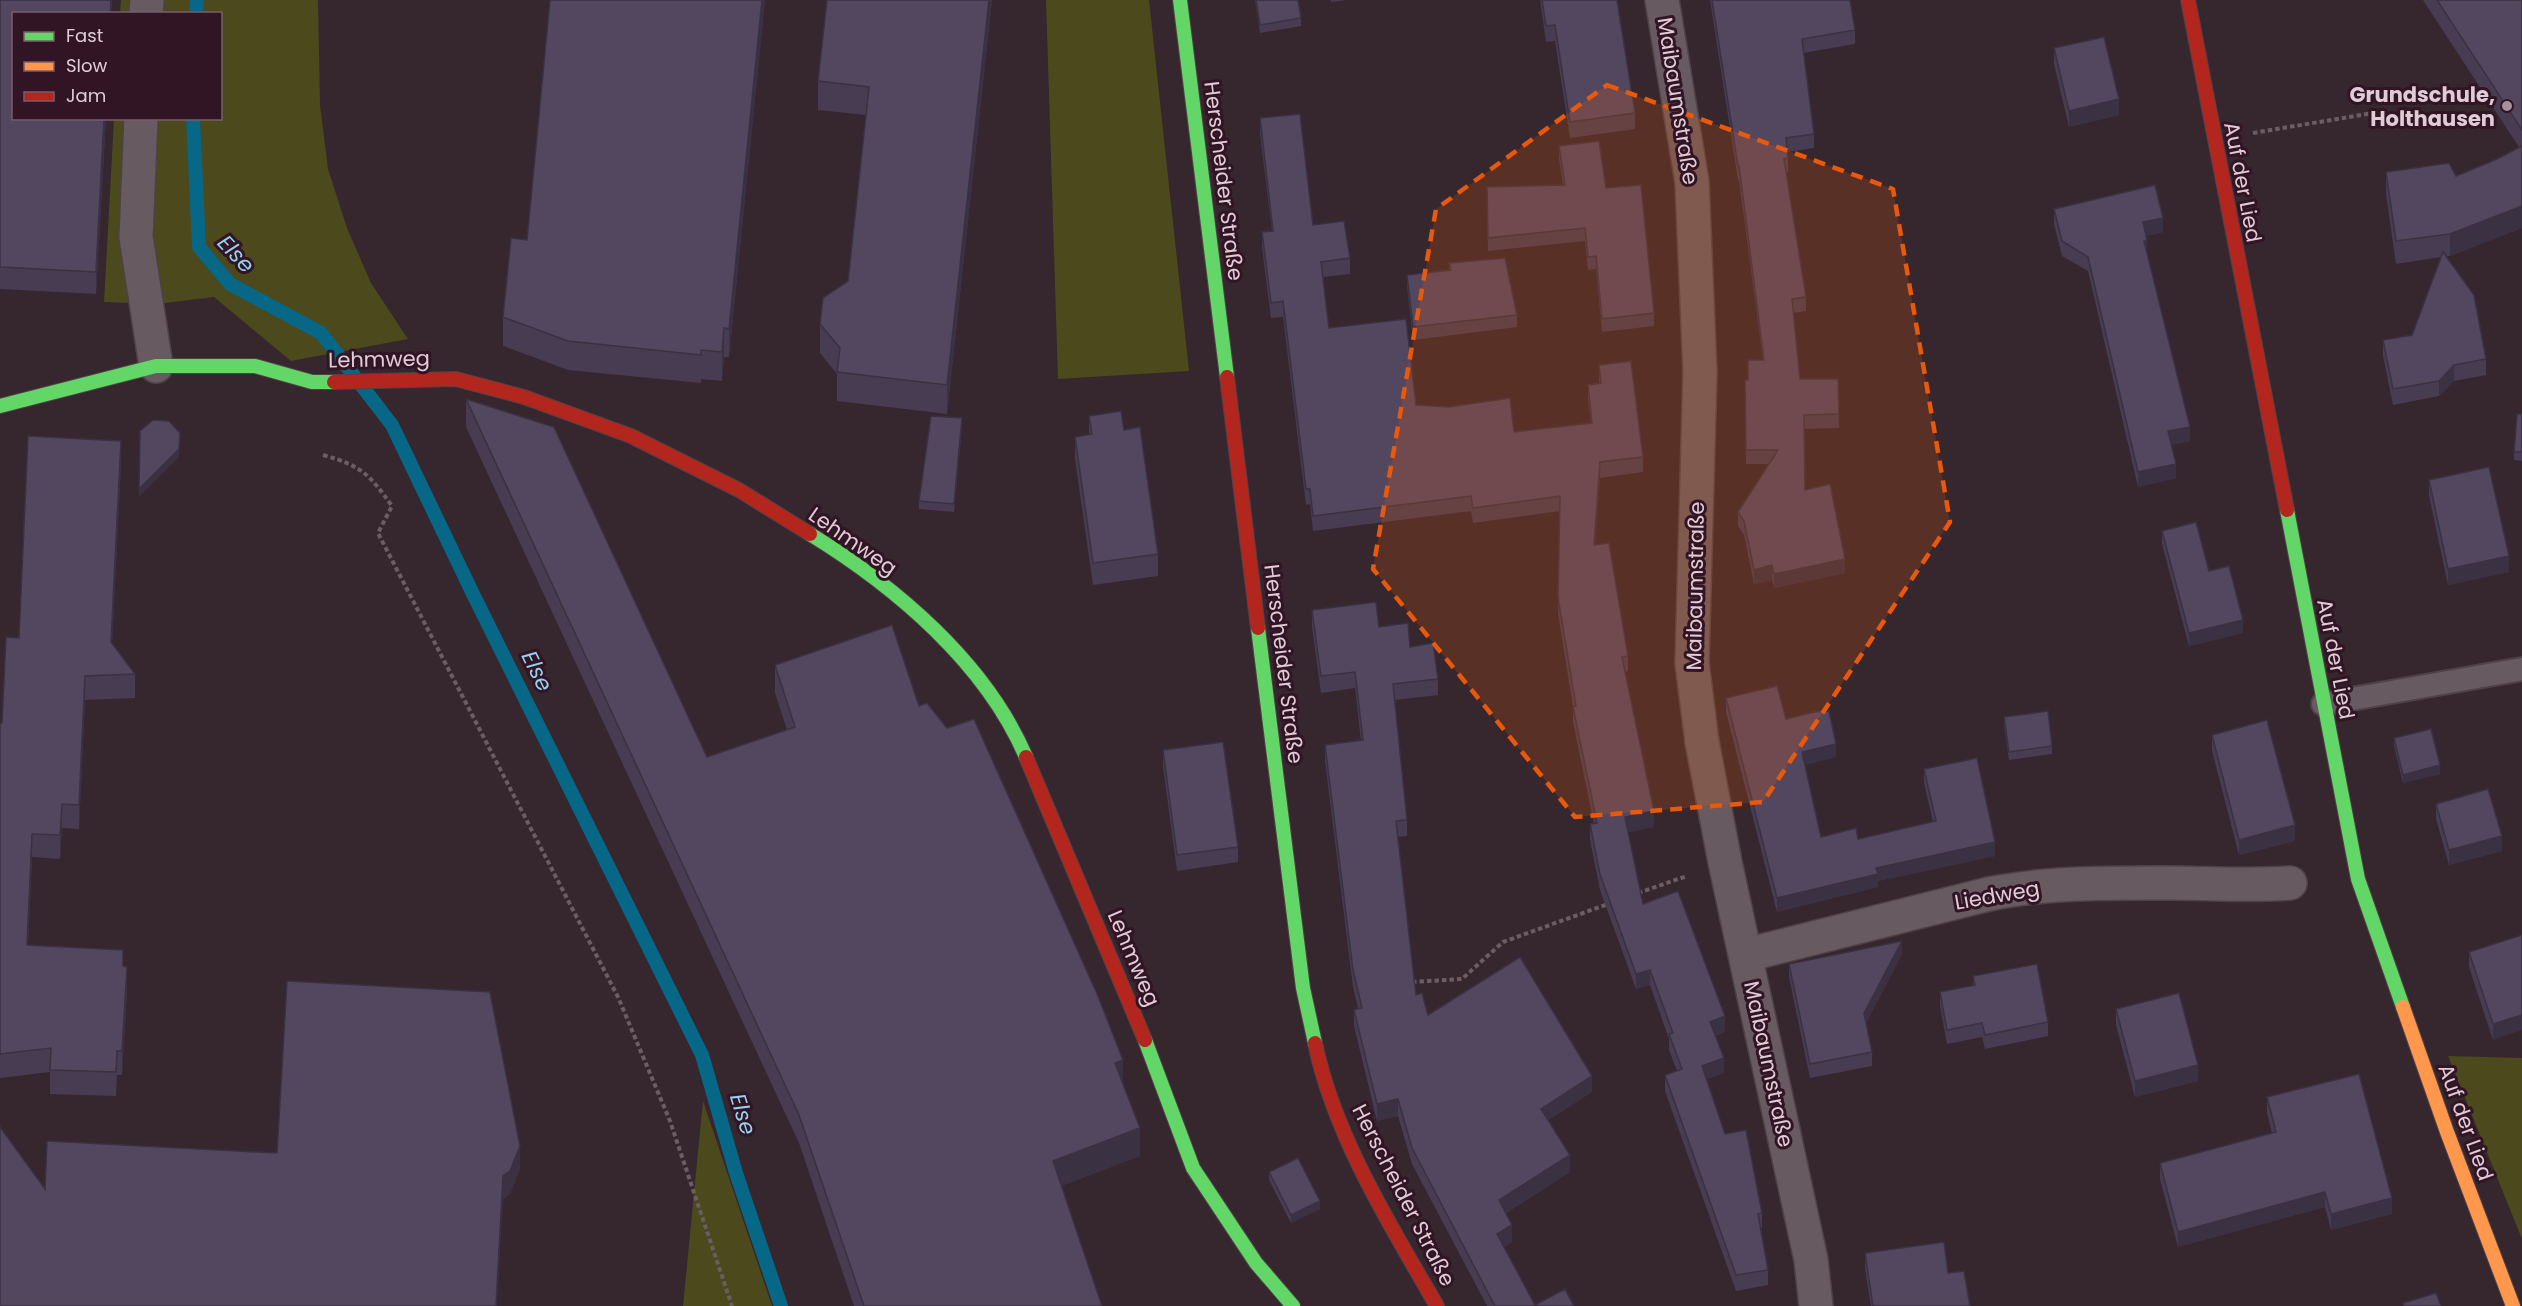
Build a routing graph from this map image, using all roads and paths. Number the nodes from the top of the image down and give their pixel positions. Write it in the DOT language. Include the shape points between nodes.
graph roads {
  1 [pos="1180,0"];
  2 [pos="1662,0"];
  3 [pos="2187,0"];
  4 [pos="2379,112"];
  5 [pos="141,120"];
  6 [pos="2214,139"];
  7 [pos="156,366"];
  8 [pos="0,406"];
  9 [pos="323,455"];
  10 [pos="2522,669"];
  11 [pos="2323,704"];
  12 [pos="1725,862"];
  13 [pos="2290,883"];
  14 [pos="1636,894"];
  15 [pos="1614,902"];
  16 [pos="1746,955"];
  17 [pos="1405,982"];
  18 [pos="732,1306"];
  19 [pos="1293,1306"];
  20 [pos="1437,1306"];
  21 [pos="1816,1306"];
  22 [pos="2513,1306"];
  1 -- 20 [label="street, Herscheider Straße" via="1303,988 1320,1069 1351,1147"];
  2 -- 12 [label="street, Maibaumstraße" via="1692,182 1700,372 1692,663 1702,742"];
  3 -- 6 [label="street, Auf der Lied"];
  4 -- 6 [label="path"];
  5 -- 7 [label="street" via="136,237"];
  6 -- 11 [label="street, Auf der Lied"];
  7 -- 8 [label="street, Lehmweg"];
  7 -- 19 [label="street, Lehmweg" via="255,366 312,382 456,379 524,397 631,436 739,490 838,551 919,615 968,663 1012,725 1140,1026 1193,1168 1256,1263"];
  9 -- 18 [label="path" via="351,463 374,481 392,506 378,532 618,997 670,1121"];
  10 -- 11 [label="lane"];
  11 -- 22 [label="street, Auf der Lied" via="2358,879 2446,1132"];
  12 -- 14 [label="path"];
  12 -- 16 [label="street, Maibaumstraße"];
  13 -- 16 [label="street, Liedweg" via="2027,886"];
  15 -- 17 [label="path" via="1503,942 1462,979"];
  16 -- 21 [label="street, Maibaumstraße" via="1810,1260"];
}
